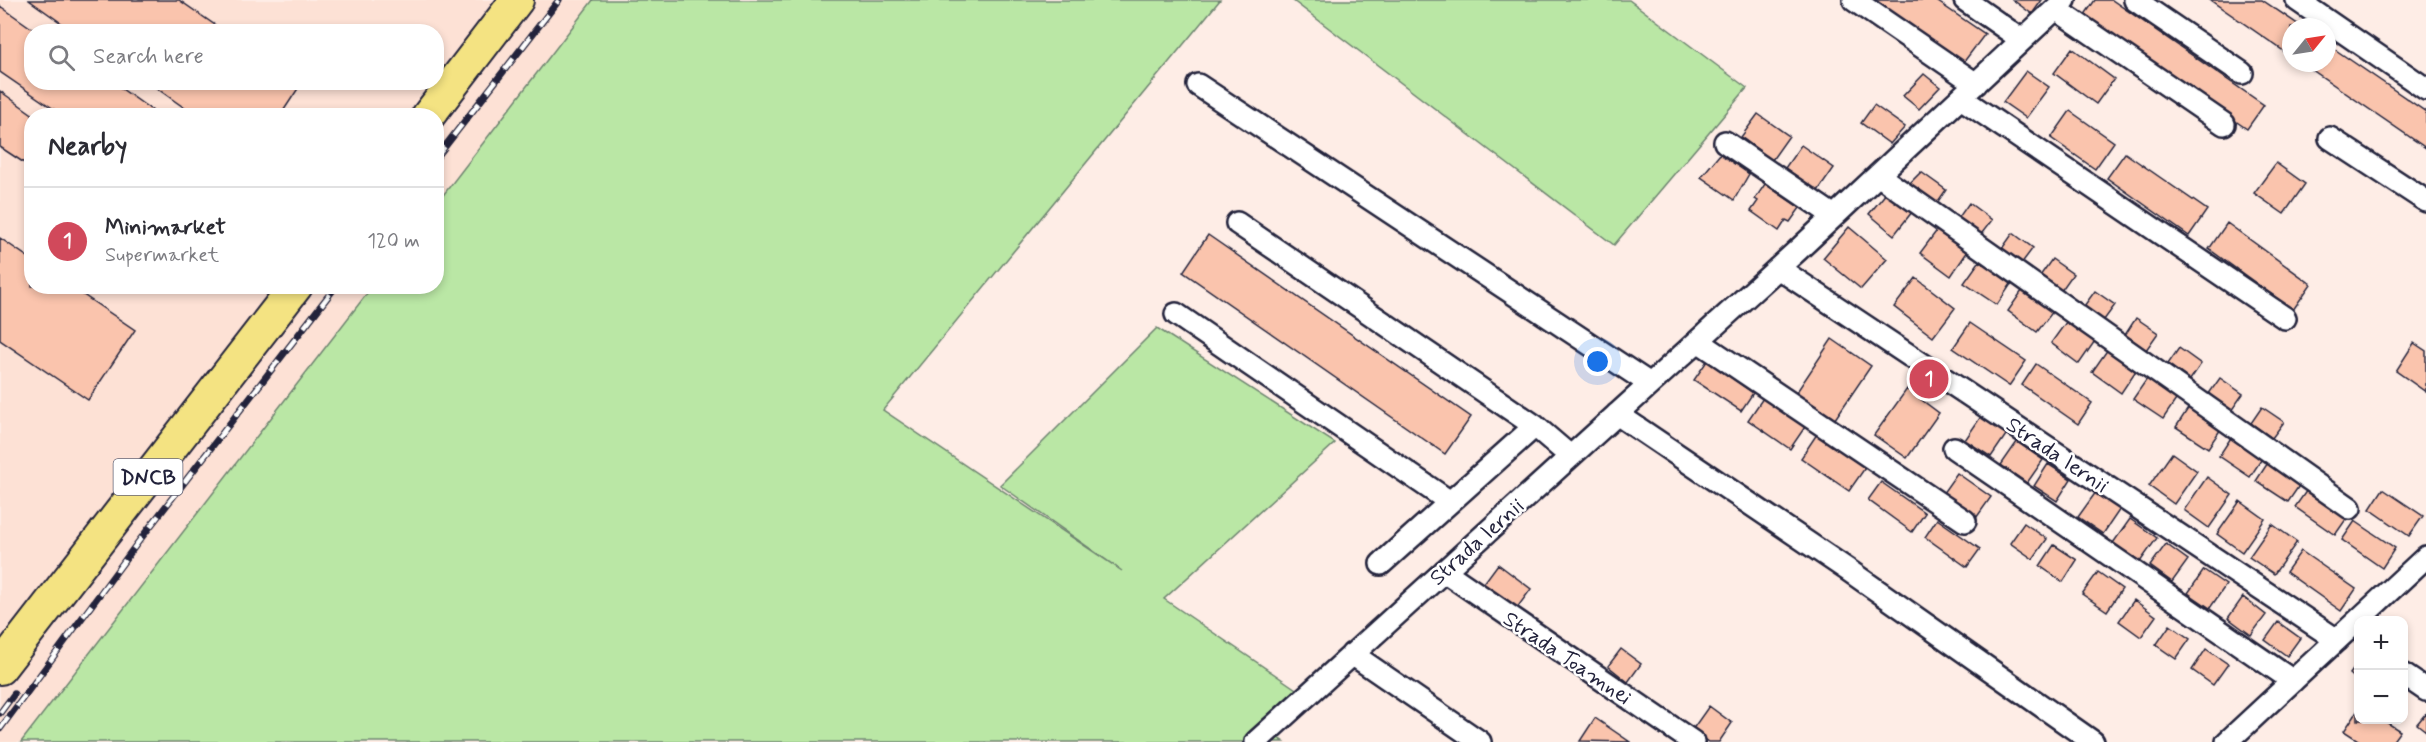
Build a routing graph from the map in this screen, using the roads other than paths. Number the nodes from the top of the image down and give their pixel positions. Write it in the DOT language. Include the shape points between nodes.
graph roads {
  1 [pos="517,0"];
  2 [pos="1854,0"];
  3 [pos="1965,0"];
  4 [pos="2135,0"];
  5 [pos="2297,0"];
  6 [pos="2060,5"];
  7 [pos="2022,40"];
  8 [pos="2242,73"];
  9 [pos="1198,85"];
  10 [pos="2426,89"];
  11 [pos="1968,91"];
  12 [pos="434,108"];
  13 [pos="2224,124"];
  14 [pos="2330,138"];
  15 [pos="1725,142"];
  16 [pos="1878,175"];
  17 [pos="2426,201"];
  18 [pos="1834,216"];
  19 [pos="1237,223"];
  20 [pos="1778,268"];
  21 [pos="291,294"];
  22 [pos="1176,314"];
  23 [pos="2284,318"];
  24 [pos="1698,341"];
  25 [pos="1650,384"];
  26 [pos="1617,414"];
  27 [pos="1535,426"];
  28 [pos="1954,448"];
  29 [pos="1570,456"];
  30 [pos="1450,502"];
  31 [pos="2350,508"];
  32 [pos="1965,521"];
  33 [pos="2426,557"];
  34 [pos="1381,564"];
  35 [pos="1443,571"];
  36 [pos="2347,639"];
  37 [pos="1352,654"];
  38 [pos="0,668"];
  39 [pos="2408,678"];
  40 [pos="2293,681"];
  41 [pos="2426,690"];
  42 [pos="1256,742"];
  43 [pos="1480,742"];
  44 [pos="1693,742"];
  45 [pos="2093,742"];
  46 [pos="2227,742"];
  1 -- 12 [label="main road"];
  2 -- 11 [label="street"];
  3 -- 7 [label="street"];
  4 -- 8 [label="street"];
  5 -- 10 [label="street"];
  6 -- 7 [label="street, Strada Iernii"];
  6 -- 13 [label="street, Strada Iernii"];
  7 -- 11 [label="street, Strada Iernii"];
  9 -- 25 [label="street"];
  11 -- 16 [label="street, Strada Iernii"];
  11 -- 23 [label="street"];
  14 -- 17 [label="street"];
  15 -- 18 [label="street"];
  16 -- 18 [label="street, Strada Iernii"];
  16 -- 31 [label="street"];
  18 -- 20 [label="street, Strada Iernii"];
  19 -- 27 [label="street"];
  20 -- 24 [label="street, Strada Iernii"];
  20 -- 36 [label="street, Strada Iernii"];
  21 -- 38 [label="main road, DNCB"];
  22 -- 30 [label="street"];
  24 -- 25 [label="street, Strada Iernii"];
  24 -- 32 [label="street"];
  25 -- 26 [label="street, Strada Iernii"];
  26 -- 29 [label="street, Strada Iernii"];
  26 -- 45 [label="street"];
  27 -- 29 [label="street"];
  27 -- 30 [label="street"];
  28 -- 40 [label="street"];
  29 -- 35 [label="street, Strada Iernii"];
  30 -- 34 [label="street"];
  33 -- 36 [label="street"];
  35 -- 37 [label="street, Strada Iernii"];
  35 -- 44 [label="street, Strada Toamnei"];
  36 -- 40 [label="street"];
  37 -- 42 [label="street, Strada Iernii"];
  37 -- 43 [label="street"];
  39 -- 41 [label="street"];
  40 -- 46 [label="street"];
}
